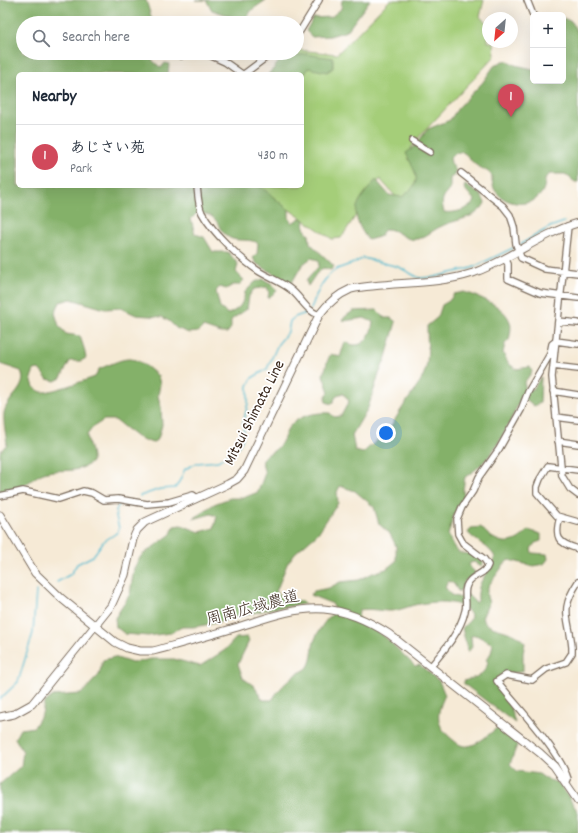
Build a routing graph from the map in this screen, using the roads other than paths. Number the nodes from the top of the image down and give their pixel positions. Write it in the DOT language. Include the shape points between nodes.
graph roads {
  1 [pos="319,0"];
  2 [pos="527,0"];
  3 [pos="531,12"];
  4 [pos="304,25"];
  5 [pos="221,60"];
  6 [pos="262,60"];
  7 [pos="240,72"];
  8 [pos="246,72"];
  9 [pos="412,141"];
  10 [pos="430,152"];
  11 [pos="461,174"];
  12 [pos="197,188"];
  13 [pos="578,223"];
  14 [pos="568,226"];
  15 [pos="519,251"];
  16 [pos="505,258"];
  17 [pos="564,271"];
  18 [pos="578,273"];
  19 [pos="561,296"];
  20 [pos="578,298"];
  21 [pos="319,315"];
  22 [pos="558,321"];
  23 [pos="578,323"];
  24 [pos="556,342"];
  25 [pos="578,344"];
  26 [pos="553,366"];
  27 [pos="578,369"];
  28 [pos="553,391"];
  29 [pos="578,395"];
  30 [pos="556,417"];
  31 [pos="578,420"];
  32 [pos="558,441"];
  33 [pos="578,444"];
  34 [pos="561,467"];
  35 [pos="578,470"];
  36 [pos="0,495"];
  37 [pos="578,495"];
  38 [pos="198,498"];
  39 [pos="0,515"];
  40 [pos="560,517"];
  41 [pos="578,522"];
  42 [pos="578,549"];
  43 [pos="578,582"];
  44 [pos="95,626"];
  45 [pos="431,666"];
  46 [pos="0,717"];
  47 [pos="566,783"];
  48 [pos="578,801"];
  1 -- 4 [label="street"];
  2 -- 3 [label="street"];
  5 -- 7 [label="street"];
  6 -- 8 [label="street"];
  9 -- 10 [label="street"];
  11 -- 15 [label="street" via="510,215"];
  12 -- 21 [label="street" via="202,212 221,237 259,272 289,289 307,309"];
  13 -- 14 [label="main road, Mitsui Shimata Line"];
  14 -- 15 [label="main road, Mitsui Shimata Line"];
  14 -- 17 [label="street"];
  15 -- 16 [label="main road, Mitsui Shimata Line"];
  15 -- 17 [label="street" via="521,258 545,269"];
  16 -- 19 [label="street" via="508,264 508,279 540,293"];
  16 -- 21 [label="main road, Mitsui Shimata Line" via="473,273 453,278 351,289 327,304"];
  17 -- 18 [label="street"];
  17 -- 19 [label="street"];
  19 -- 20 [label="street"];
  19 -- 22 [label="street"];
  21 -- 38 [label="main road, Mitsui Shimata Line" via="248,465 237,479"];
  22 -- 23 [label="street"];
  22 -- 24 [label="street"];
  24 -- 25 [label="street"];
  24 -- 26 [label="street"];
  24 -- 45 [label="street" via="552,344 541,373 528,392 499,449 459,512 457,526 461,539 488,565 483,573 468,582 465,590 465,612 457,632"];
  26 -- 27 [label="street"];
  26 -- 28 [label="street"];
  28 -- 29 [label="street"];
  28 -- 30 [label="street"];
  30 -- 31 [label="street"];
  30 -- 32 [label="street"];
  32 -- 33 [label="street"];
  32 -- 34 [label="street"];
  34 -- 35 [label="street"];
  34 -- 37 [label="street" via="565,482"];
  34 -- 40 [label="street" via="548,466 536,487 537,493"];
  36 -- 38 [label="street" via="23,491 59,499 83,492 92,493 104,500 118,499 147,504 170,502 193,495"];
  38 -- 44 [label="main road, Mitsui Shimata Line" via="148,520 137,530 130,548 122,586 111,606"];
  39 -- 44 [label="main road, 周南広域農道" via="35,573"];
  40 -- 41 [label="street"];
  40 -- 42 [label="street" via="558,538 562,544"];
  43 -- 47 [label="street" via="566,607 572,647 572,653 566,662 546,669 532,680 506,675 497,681 550,747 566,772"];
  44 -- 45 [label="main road, 周南広域農道" via="127,648 153,651 292,611 324,609 355,616 373,624"];
  44 -- 46 [label="main road, Mitsui Shimata Line" via="32,704 14,714"];
  45 -- 47 [label="main road, 周南広域農道" via="540,753 554,766"];
  47 -- 48 [label="main road, 周南広域農道"];
}
